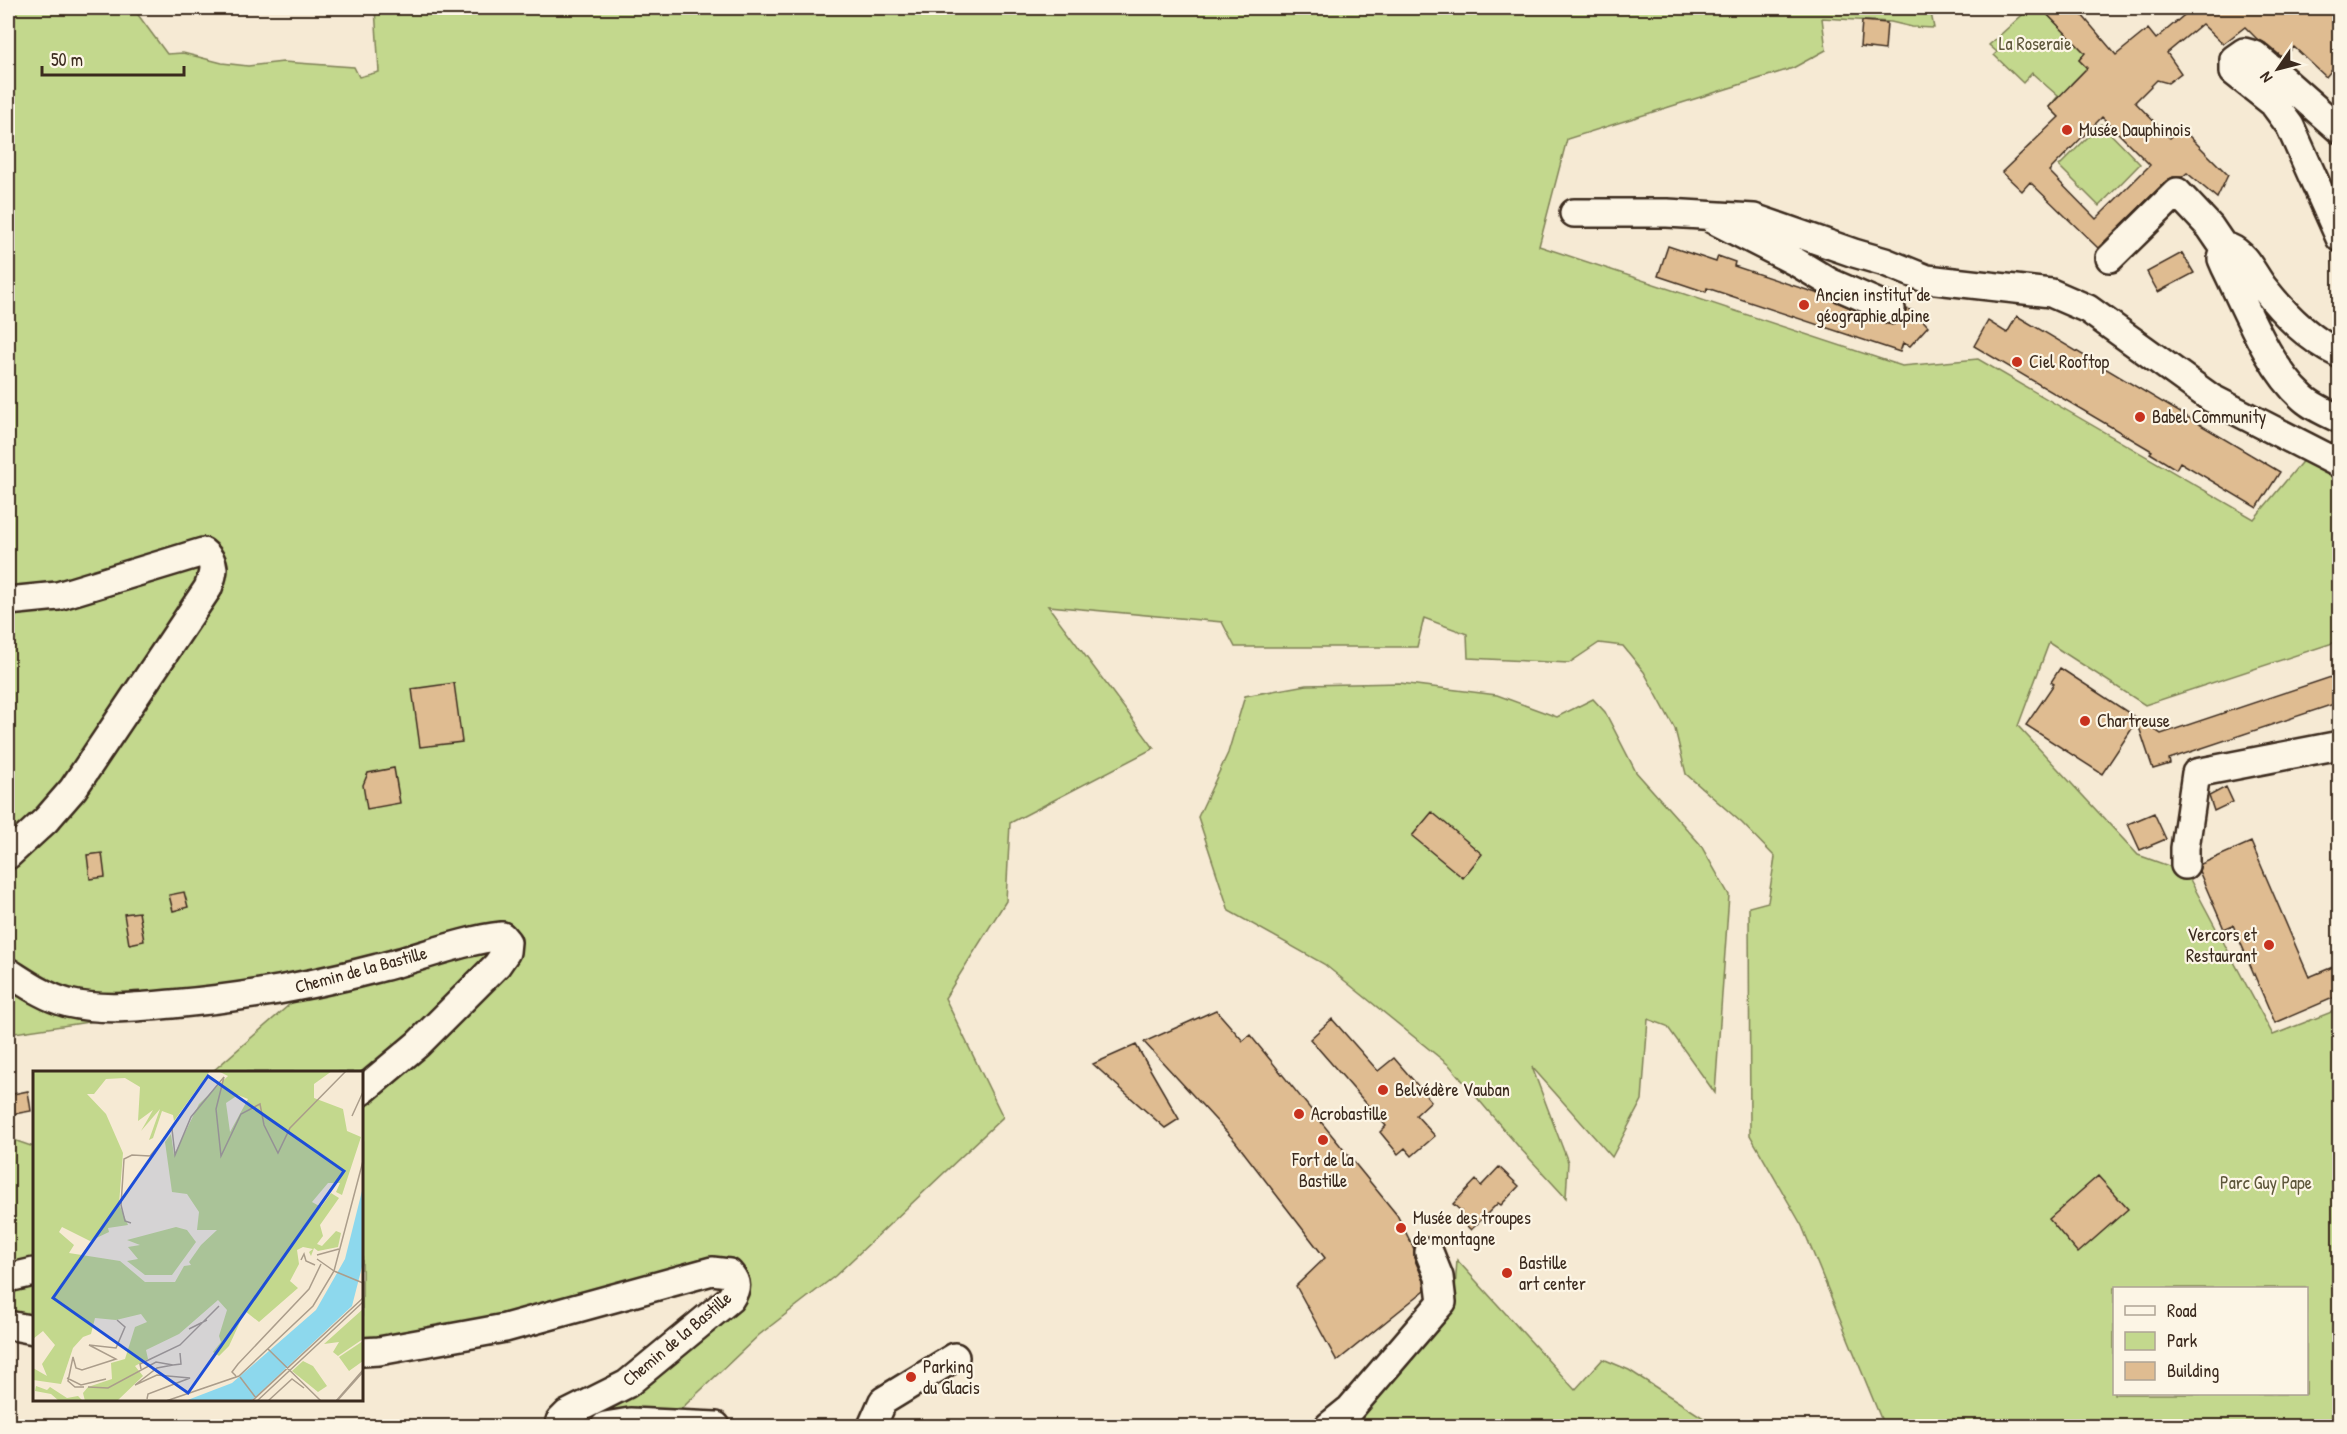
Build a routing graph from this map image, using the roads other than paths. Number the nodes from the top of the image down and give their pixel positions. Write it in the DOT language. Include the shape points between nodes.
graph roads {
  1 [pos="2340,130"];
  2 [pos="1574,213"];
  3 [pos="1705,215"];
  4 [pos="2340,238"];
  5 [pos="2225,249"];
  6 [pos="2110,258"];
  7 [pos="1891,309"];
  8 [pos="2340,354"];
  9 [pos="2340,418"];
  10 [pos="2340,464"];
  11 [pos="8,601"];
  12 [pos="2340,744"];
  13 [pos="8,855"];
  14 [pos="2185,865"];
  15 [pos="8,972"];
  16 [pos="363,1090"];
  17 [pos="1431,1256"];
  18 [pos="33,1272"];
  19 [pos="8,1278"];
  20 [pos="8,1325"];
  21 [pos="33,1330"];
  22 [pos="363,1352"];
  23 [pos="955,1358"];
  24 [pos="559,1426"];
  25 [pos="605,1426"];
  26 [pos="716,1426"];
  27 [pos="872,1426"];
  28 [pos="1329,1426"];
  1 -- 4 [label="street" via="2255,55 2244,52 2234,59 2234,72 2273,103 2290,126"];
  2 -- 3 [label="street"];
  3 -- 7 [label="street" via="1831,283"];
  3 -- 10 [label="street" via="1762,220 1927,279 2051,293 2088,309 2211,398"];
  5 -- 6 [label="street" via="2177,192"];
  5 -- 8 [label="street" via="2239,254 2302,331"];
  5 -- 9 [label="street" via="2222,259 2290,386 2305,400"];
  11 -- 13 [label="street" via="58,596 203,552 211,558 214,573 208,588 74,789"];
  12 -- 14 [label="street" via="2196,773"];
  15 -- 16 [label="street, Chemin de la Bastille" via="37,992 67,1003 112,1010 275,992 379,968 480,938 505,938 506,952 497,965 418,1044"];
  17 -- 28 [label="street" via="1442,1302 1350,1409"];
  18 -- 19 [label="street"];
  20 -- 21 [label="street"];
  22 -- 24 [label="street, Chemin de la Bastille" via="505,1328 712,1271 729,1273 736,1280 730,1299 627,1384 567,1414"];
  23 -- 27 [label="street" via="883,1401"];
  25 -- 26 [label="street" via="630,1422"];
}
